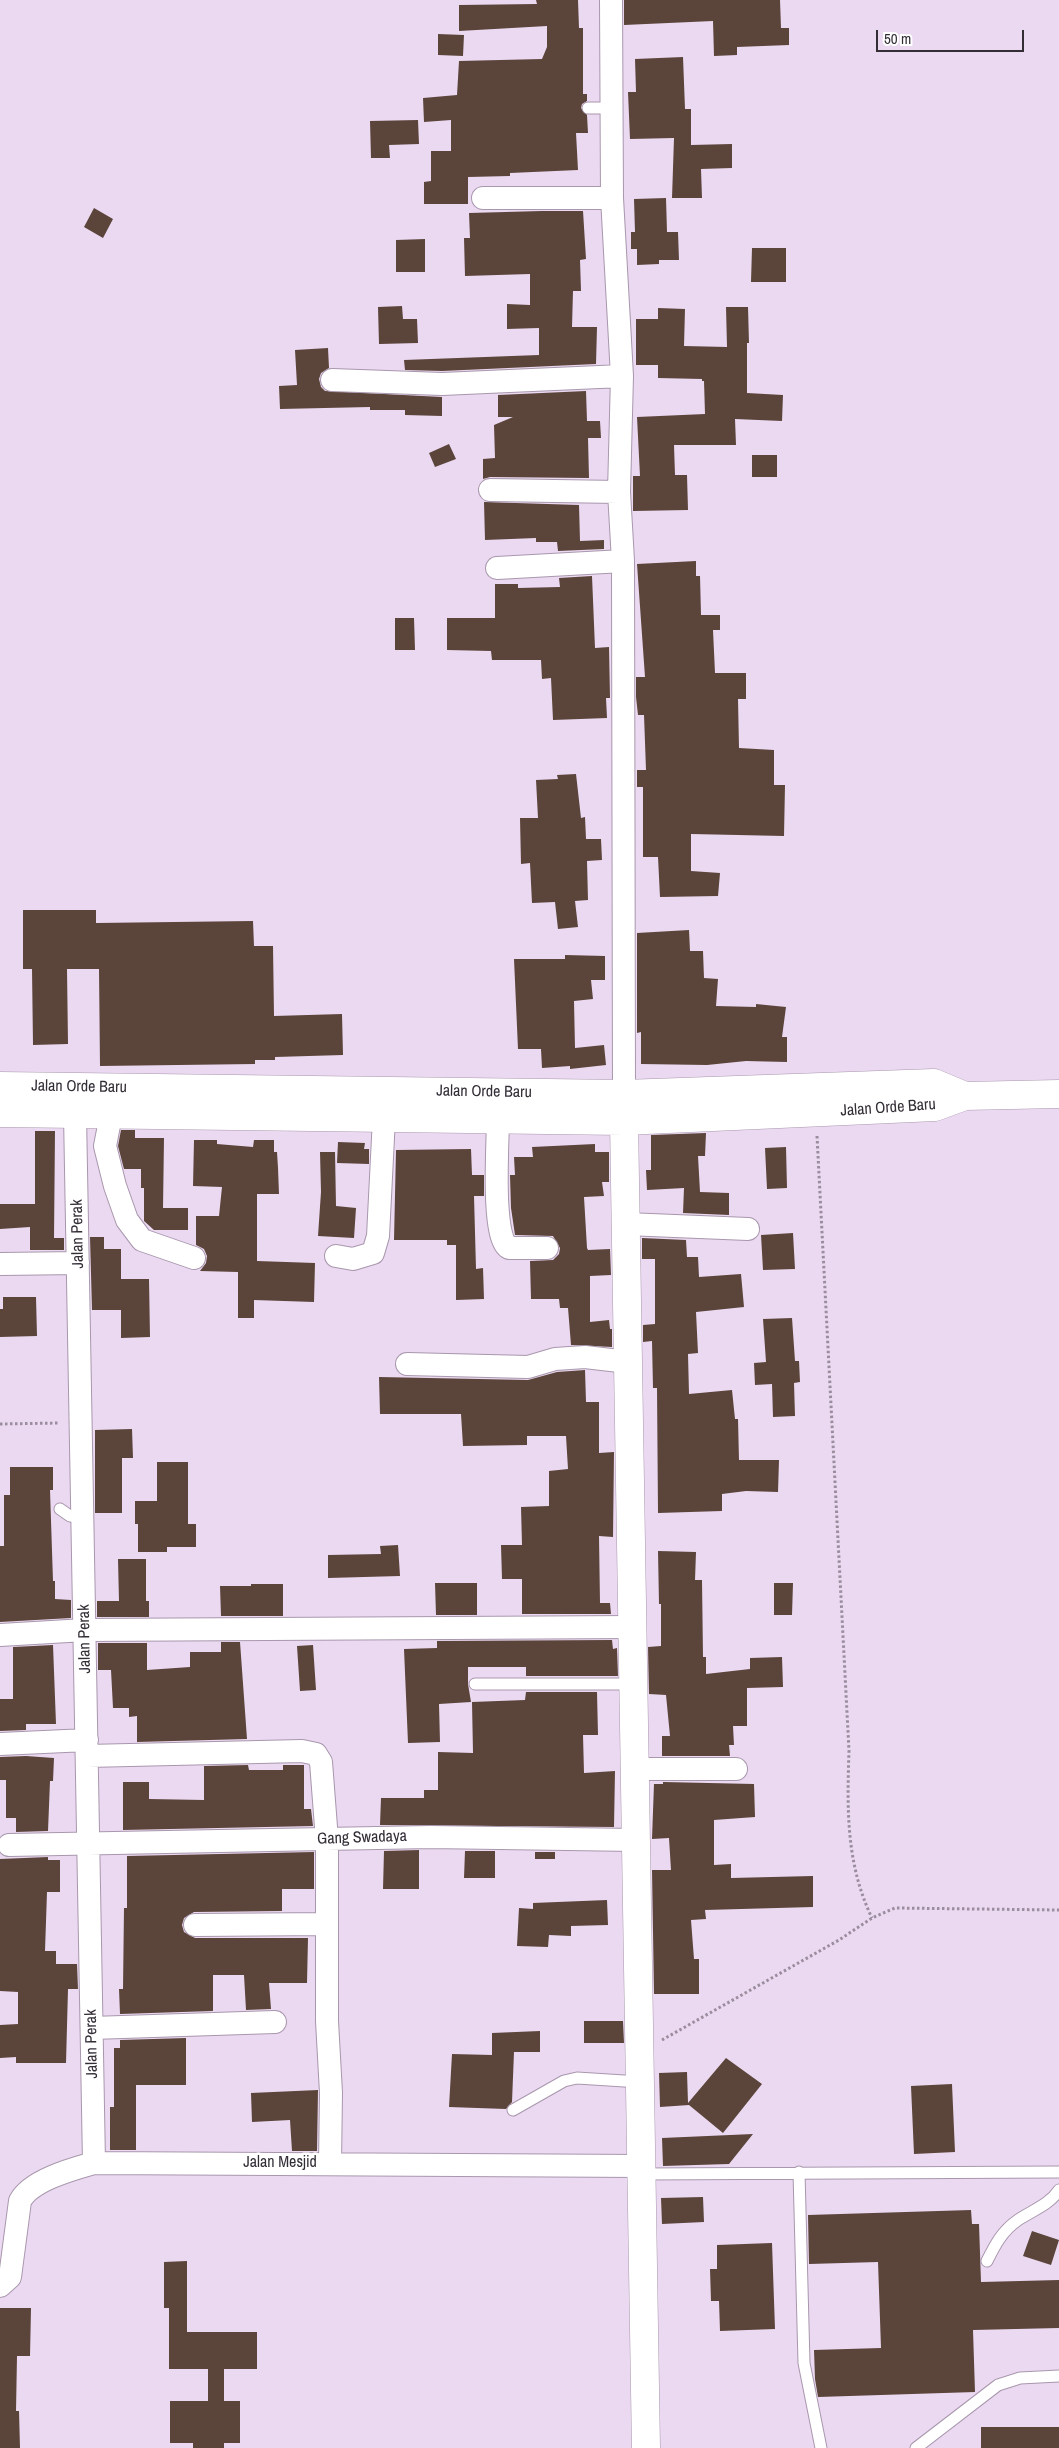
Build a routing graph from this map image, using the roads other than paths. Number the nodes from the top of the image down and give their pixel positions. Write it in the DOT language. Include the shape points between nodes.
graph roads {
  1 [pos="612,0"];
  2 [pos="588,108"];
  3 [pos="612,108"];
  4 [pos="483,198"];
  5 [pos="612,198"];
  6 [pos="622,376"];
  7 [pos="332,380"];
  8 [pos="490,490"];
  9 [pos="619,492"];
  10 [pos="623,561"];
  11 [pos="498,568"];
  12 [pos="0,1086"];
  13 [pos="325,1090"];
  14 [pos="624,1094"];
  15 [pos="1059,1094"];
  16 [pos="965,1096"];
  17 [pos="0,1113"];
  18 [pos="76,1114"];
  19 [pos="111,1114"];
  20 [pos="325,1117"];
  21 [pos="384,1118"];
  22 [pos="498,1119"];
  23 [pos="624,1120"];
  24 [pos="626,1224"];
  25 [pos="748,1229"];
  26 [pos="547,1248"];
  27 [pos="336,1256"];
  28 [pos="194,1258"];
  29 [pos="0,1264"];
  30 [pos="78,1264"];
  31 [pos="628,1362"];
  32 [pos="407,1364"];
  33 [pos="60,1509"];
  34 [pos="84,1517"];
  35 [pos="633,1627"];
  36 [pos="85,1630"];
  37 [pos="0,1635"];
  38 [pos="475,1684"];
  39 [pos="634,1684"];
  40 [pos="0,1744"];
  41 [pos="87,1748"];
  42 [pos="635,1769"];
  43 [pos="736,1769"];
  44 [pos="327,1840"];
  45 [pos="636,1840"];
  46 [pos="88,1844"];
  47 [pos="9,1845"];
  48 [pos="327,1924"];
  49 [pos="195,1925"];
  50 [pos="275,2022"];
  51 [pos="92,2028"];
  52 [pos="640,2082"];
  53 [pos="513,2110"];
  54 [pos="94,2163"];
  55 [pos="330,2163"];
  56 [pos="642,2170"];
  57 [pos="800,2172"];
  58 [pos="1059,2172"];
  59 [pos="1059,2190"];
  60 [pos="987,2261"];
  61 [pos="0,2286"];
  62 [pos="1059,2376"];
  63 [pos="646,2448"];
  64 [pos="821,2448"];
  65 [pos="916,2448"];
  1 -- 3 [label="street"];
  2 -- 3 [label="lane"];
  3 -- 5 [label="street"];
  4 -- 5 [label="street"];
  5 -- 6 [label="street"];
  6 -- 7 [label="street" via="442,384"];
  6 -- 9 [label="street"];
  8 -- 9 [label="street"];
  9 -- 10 [label="street"];
  10 -- 11 [label="street"];
  10 -- 14 [label="street"];
  12 -- 13 [label="main road, Jalan Orde Baru"];
  13 -- 14 [label="main road, Jalan Orde Baru"];
  13 -- 20 [label="main road"];
  14 -- 16 [label="main road, Jalan Orde Baru" via="934,1083"];
  15 -- 16 [label="main road, Jalan Orde Baru"];
  16 -- 23 [label="main road, Jalan Orde Baru" via="935,1107"];
  17 -- 18 [label="main road, Jalan Orde Baru"];
  18 -- 19 [label="main road, Jalan Orde Baru"];
  18 -- 30 [label="street, Jalan Perak"];
  19 -- 20 [label="main road, Jalan Orde Baru"];
  19 -- 28 [label="street" via="105,1146 114,1186 127,1220 142,1240"];
  20 -- 21 [label="main road, Jalan Orde Baru"];
  21 -- 22 [label="main road, Jalan Orde Baru"];
  21 -- 27 [label="street" via="378,1236 373,1252 353,1259"];
  22 -- 23 [label="main road, Jalan Orde Baru"];
  22 -- 26 [label="street" via="497,1211 501,1241 509,1248"];
  23 -- 24 [label="main road"];
  24 -- 25 [label="street"];
  24 -- 31 [label="main road"];
  29 -- 30 [label="street"];
  30 -- 34 [label="street, Jalan Perak"];
  31 -- 32 [label="street" via="585,1357 555,1359 528,1367"];
  31 -- 35 [label="main road"];
  33 -- 34 [label="lane" via="70,1516"];
  34 -- 36 [label="street, Jalan Perak"];
  35 -- 36 [label="street"];
  35 -- 39 [label="main road"];
  36 -- 37 [label="street"];
  36 -- 41 [label="street, Jalan Perak"];
  38 -- 39 [label="lane"];
  39 -- 42 [label="main road"];
  40 -- 41 [label="street"];
  41 -- 44 [label="street" via="302,1751 316,1754 321,1762"];
  41 -- 46 [label="street, Jalan Perak"];
  42 -- 43 [label="street"];
  42 -- 45 [label="main road"];
  44 -- 45 [label="street, Gang Swadaya" via="430,1837"];
  44 -- 46 [label="street, Gang Swadaya"];
  44 -- 48 [label="street"];
  45 -- 52 [label="main road"];
  46 -- 47 [label="street, Gang Swadaya"];
  46 -- 51 [label="street, Jalan Perak"];
  48 -- 49 [label="street"];
  48 -- 55 [label="street"];
  50 -- 51 [label="street"];
  51 -- 54 [label="street, Jalan Perak"];
  52 -- 53 [label="lane" via="577,2078 564,2081"];
  52 -- 56 [label="main road"];
  54 -- 55 [label="street, Jalan Mesjid"];
  54 -- 61 [label="street, Jalan Mesjid" via="44,2182 23,2196 10,2277"];
  55 -- 56 [label="street, Jalan Mesjid"];
  56 -- 57 [label="lane"];
  56 -- 63 [label="main road"];
  57 -- 58 [label="lane"];
  57 -- 64 [label="lane" via="804,2363"];
  59 -- 60 [label="lane" via="1048,2203 1017,2221 999,2237"];
  62 -- 65 [label="lane" via="1020,2378 998,2385"];
}
